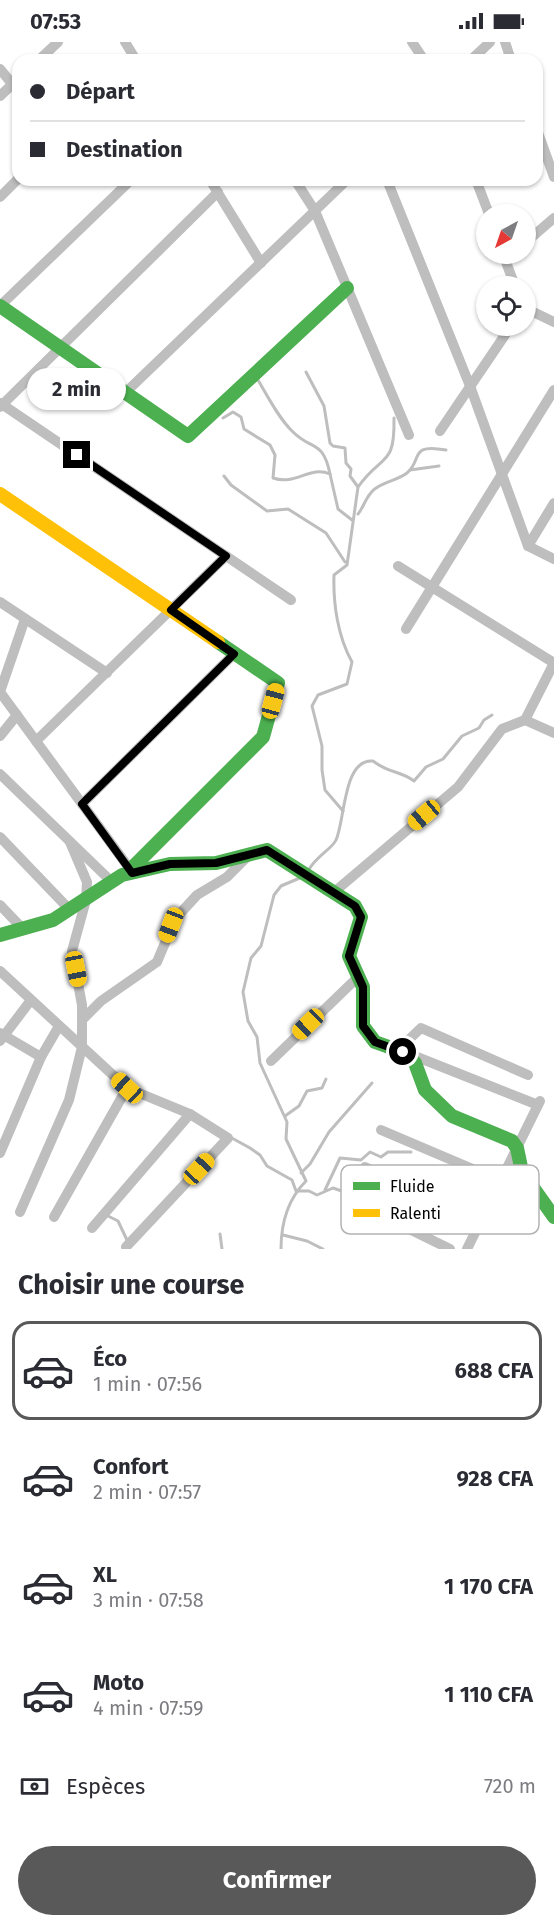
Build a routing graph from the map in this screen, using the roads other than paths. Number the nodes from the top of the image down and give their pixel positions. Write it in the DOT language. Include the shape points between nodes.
graph roads {
  1 [pos="58,42"];
  2 [pos="490,42"];
  3 [pos="45,54"];
  4 [pos="477,54"];
  5 [pos="0,69"];
  6 [pos="12,79"];
  7 [pos="12,85"];
  8 [pos="0,96"];
  9 [pos="543,147"];
  10 [pos="554,177"];
  11 [pos="12,185"];
  12 [pos="117,186"];
  13 [pos="214,186"];
  14 [pos="299,186"];
  15 [pos="341,186"];
  16 [pos="389,186"];
  17 [pos="478,186"];
  18 [pos="218,192"];
  19 [pos="0,197"];
  20 [pos="485,204"];
  21 [pos="315,211"];
  22 [pos="554,218"];
  23 [pos="536,234"];
  24 [pos="261,262"];
  25 [pos="347,288"];
  26 [pos="0,306"];
  27 [pos="536,313"];
  28 [pos="554,322"];
  29 [pos="504,336"];
  30 [pos="61,348"];
  31 [pos="470,386"];
  32 [pos="554,390"];
  33 [pos="126,392"];
  34 [pos="1,405"];
  35 [pos="440,431"];
  36 [pos="409,435"];
  37 [pos="502,474"];
  38 [pos="0,494"];
  39 [pos="554,503"];
  40 [pos="528,546"];
  41 [pos="226,556"];
  42 [pos="554,559"];
  43 [pos="398,566"];
  44 [pos="432,587"];
  45 [pos="291,600"];
  46 [pos="0,602"];
  47 [pos="171,610"];
  48 [pos="26,619"];
  49 [pos="406,629"];
  50 [pos="234,654"];
  51 [pos="554,663"];
  52 [pos="4,669"];
  53 [pos="107,673"];
  54 [pos="550,681"];
  55 [pos="9,718"];
  56 [pos="525,720"];
  57 [pos="554,733"];
  58 [pos="0,736"];
  59 [pos="36,741"];
  60 [pos="0,774"];
  61 [pos="82,804"];
  62 [pos="0,837"];
  63 [pos="70,842"];
  64 [pos="250,854"];
  65 [pos="131,871"];
  66 [pos="112,882"];
  67 [pos="333,893"];
  68 [pos="86,900"];
  69 [pos="0,905"];
  70 [pos="70,910"];
  71 [pos="22,928"];
  72 [pos="0,935"];
  73 [pos="0,971"];
  74 [pos="358,977"];
  75 [pos="31,1000"];
  76 [pos="82,1020"];
  77 [pos="59,1026"];
  78 [pos="1,1035"];
  79 [pos="82,1047"];
  80 [pos="401,1051"];
  81 [pos="41,1057"];
  82 [pos="271,1061"];
  83 [pos="528,1075"];
  84 [pos="127,1088"];
  85 [pos="189,1114"];
  86 [pos="381,1130"];
  87 [pos="517,1148"];
  88 [pos="0,1153"];
  89 [pos="463,1165"];
  90 [pos="509,1165"];
  91 [pos="521,1165"];
  92 [pos="539,1196"];
  93 [pos="20,1212"];
  94 [pos="54,1217"];
  95 [pos="554,1217"];
  96 [pos="92,1228"];
  97 [pos="419,1234"];
  98 [pos="475,1234"];
  99 [pos="126,1247"];
  100 [pos="450,1249"];
  101 [pos="468,1249"];
  1 -- 3 [label="street"];
  2 -- 4 [label="street"];
  5 -- 6 [label="street"];
  7 -- 8 [label="street"];
  9 -- 10 [label="street"];
  11 -- 19 [label="street"];
  12 -- 26 [label="street"];
  13 -- 18 [label="street"];
  14 -- 21 [label="street"];
  15 -- 21 [label="street"];
  16 -- 31 [label="street"];
  17 -- 20 [label="street"];
  18 -- 24 [label="street"];
  18 -- 30 [label="street"];
  21 -- 24 [label="street"];
  21 -- 25 [label="street"];
  22 -- 23 [label="street"];
  24 -- 33 [label="street"];
  25 -- 33 [label="street" via="188,436"];
  25 -- 36 [label="street"];
  26 -- 30 [label="street"];
  27 -- 28 [label="street"];
  29 -- 31 [label="street"];
  30 -- 33 [label="street"];
  30 -- 34 [label="street"];
  31 -- 35 [label="street"];
  31 -- 37 [label="street"];
  32 -- 37 [label="street"];
  34 -- 41 [label="street"];
  37 -- 40 [label="street"];
  37 -- 44 [label="street"];
  38 -- 47 [label="street"];
  39 -- 40 [label="street"];
  40 -- 42 [label="street"];
  41 -- 45 [label="street"];
  41 -- 47 [label="street"];
  43 -- 44 [label="street"];
  44 -- 49 [label="street"];
  44 -- 51 [label="street"];
  46 -- 48 [label="street"];
  47 -- 50 [label="street"];
  47 -- 53 [label="street"];
  48 -- 52 [label="street"];
  48 -- 53 [label="street"];
  50 -- 61 [label="street"];
  50 -- 65 [label="street" via="278,683 263,737"];
  51 -- 54 [label="street"];
  52 -- 55 [label="street" via="0,692"];
  53 -- 59 [label="street"];
  54 -- 56 [label="street"];
  55 -- 58 [label="street"];
  55 -- 59 [label="street"];
  56 -- 57 [label="street"];
  56 -- 67 [label="street" via="502,729 458,787"];
  59 -- 61 [label="street"];
  60 -- 63 [label="street"];
  61 -- 65 [label="street"];
  62 -- 70 [label="street"];
  63 -- 66 [label="street"];
  63 -- 68 [label="street" via="87,882"];
  64 -- 65 [label="street" via="216,863 170,864"];
  64 -- 67 [label="street" via="267,850"];
  64 -- 76 [label="street" via="227,877 197,895 175,919 157,962 101,1001"];
  65 -- 66 [label="street"];
  66 -- 68 [label="street"];
  67 -- 74 [label="street" via="355,906 361,917 349,956"];
  68 -- 70 [label="street"];
  68 -- 76 [label="street" via="72,951"];
  69 -- 71 [label="street"];
  70 -- 71 [label="street" via="53,920"];
  71 -- 72 [label="street"];
  73 -- 75 [label="street"];
  74 -- 80 [label="street" via="363,987 363,1026 375,1042"];
  74 -- 82 [label="street"];
  75 -- 77 [label="street"];
  75 -- 78 [label="street"];
  76 -- 79 [label="street"];
  77 -- 79 [label="street"];
  77 -- 81 [label="street"];
  78 -- 81 [label="street"];
  79 -- 84 [label="street"];
  79 -- 93 [label="street" via="69,1100"];
  80 -- 83 [label="street" via="421,1028"];
  80 -- 87 [label="street" via="415,1063 425,1090 452,1116 512,1141"];
  80 -- 87 [label="street" via="539,1103"];
  81 -- 88 [label="street"];
  84 -- 85 [label="street"];
  84 -- 94 [label="street"];
  85 -- 96 [label="street"];
  85 -- 99 [label="street" via="228,1138"];
  86 -- 89 [label="street"];
  87 -- 90 [label="street"];
  87 -- 91 [label="street"];
  92 -- 95 [label="street"];
  97 -- 100 [label="street"];
  98 -- 101 [label="street"];
}
